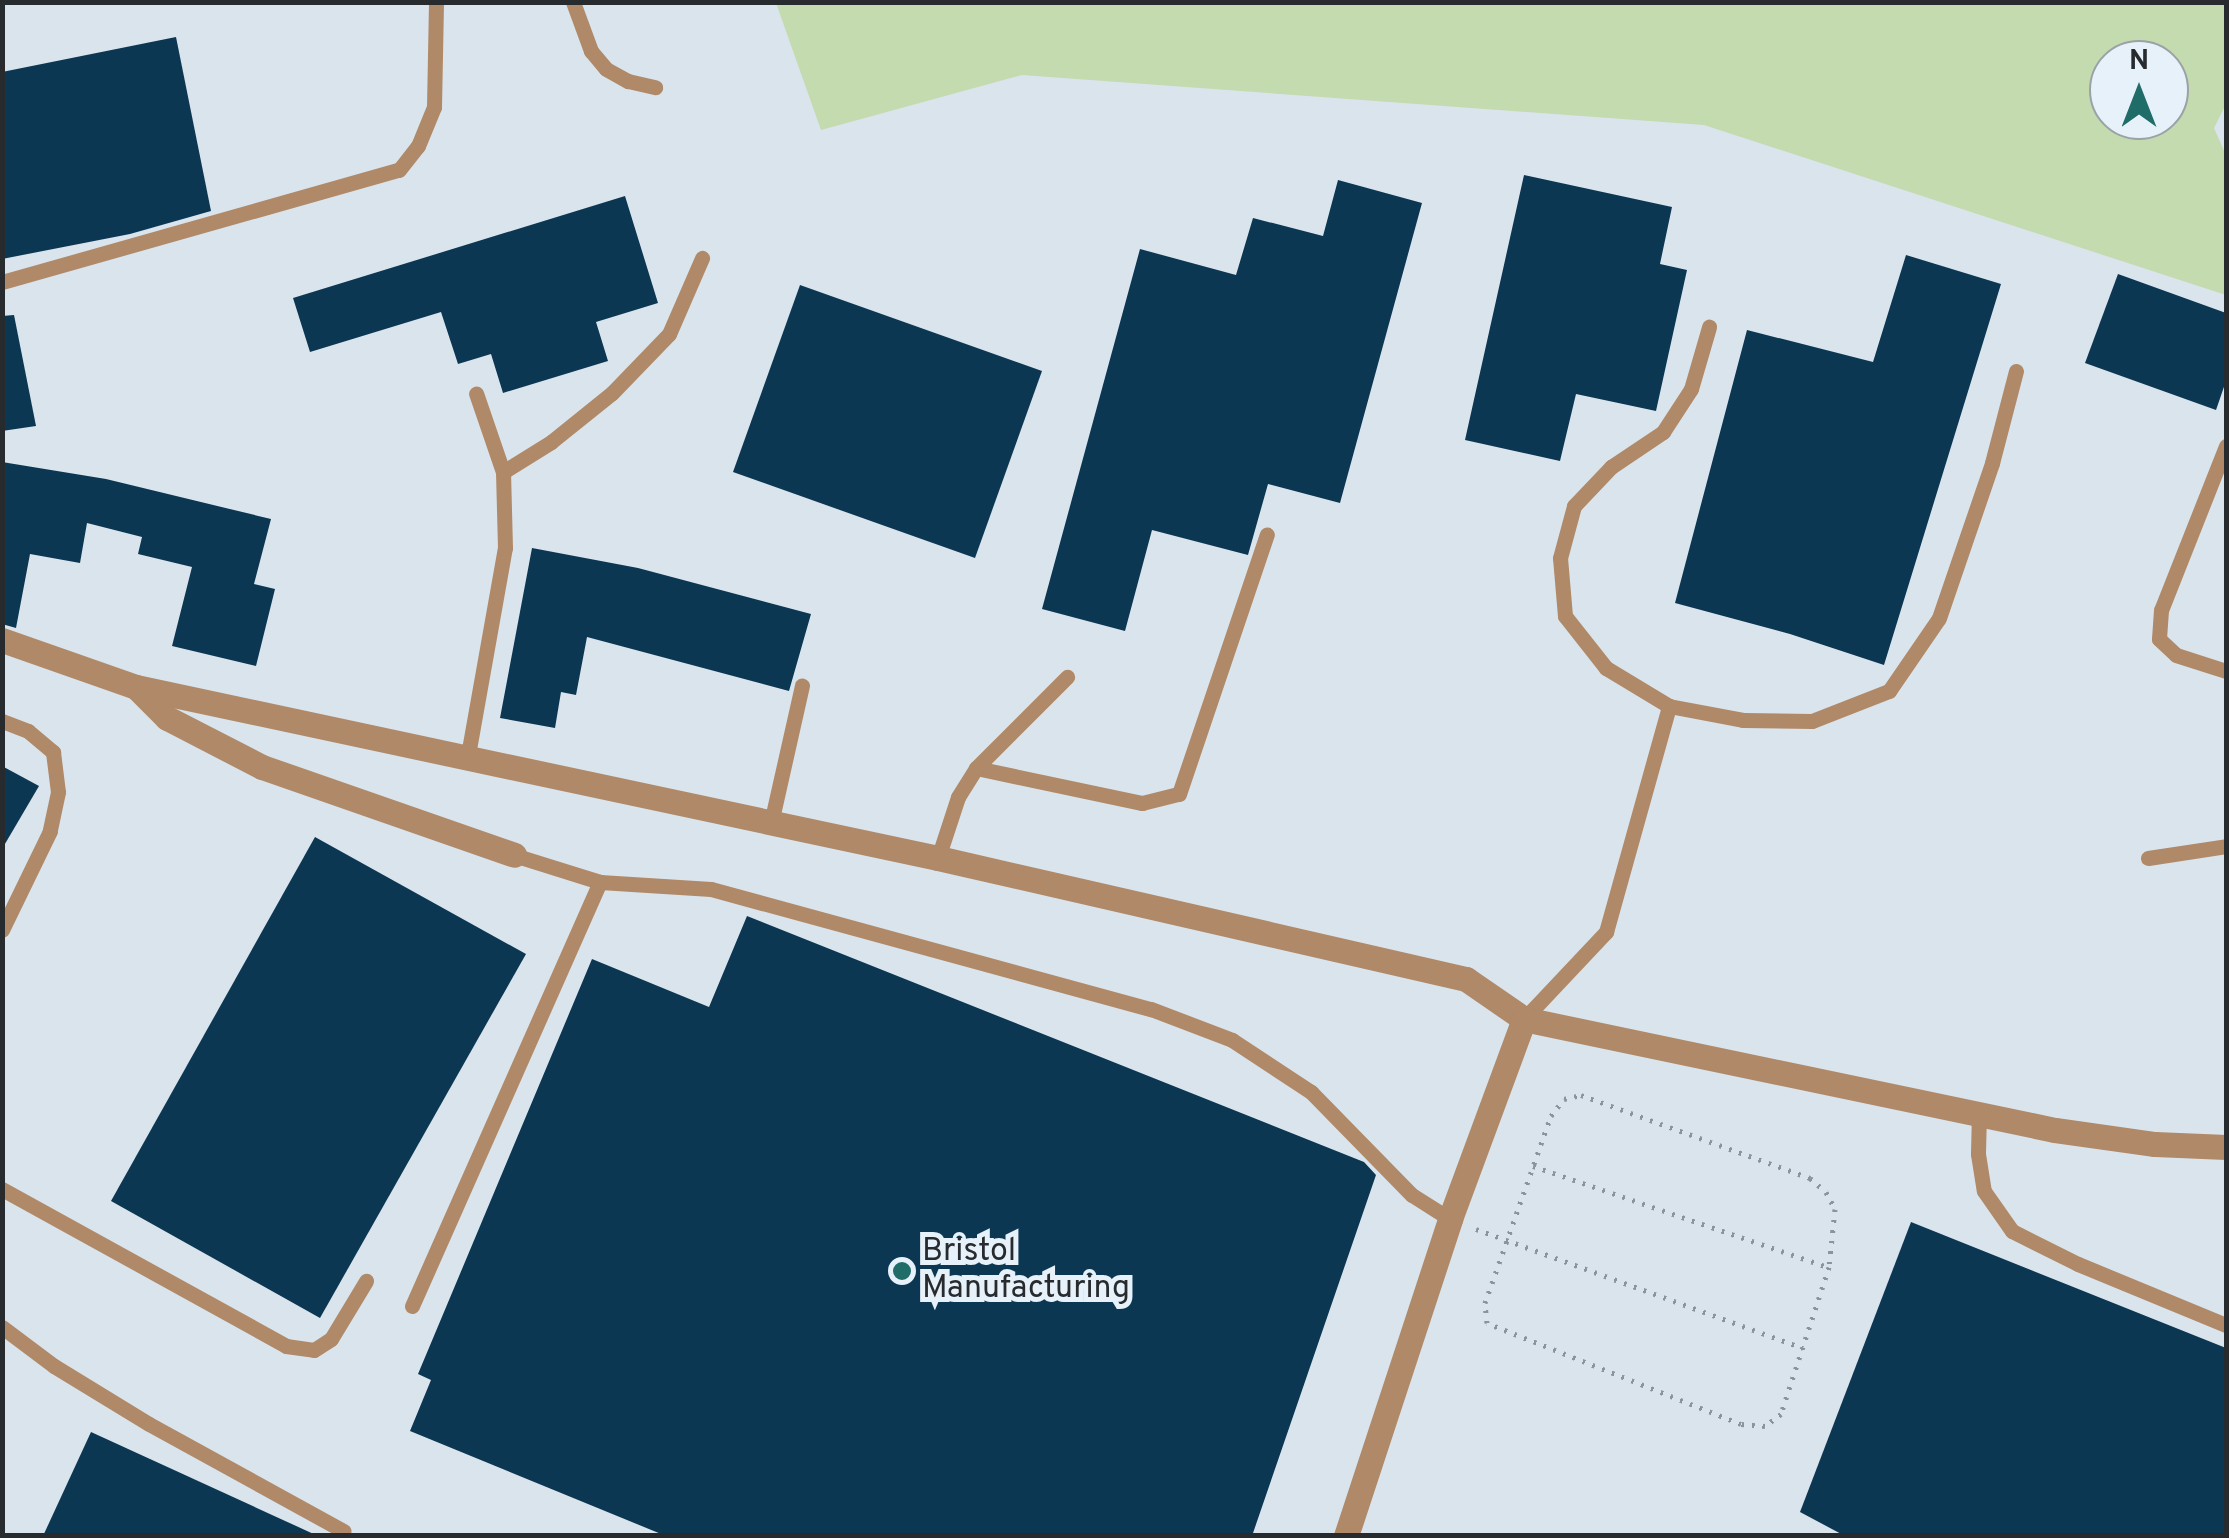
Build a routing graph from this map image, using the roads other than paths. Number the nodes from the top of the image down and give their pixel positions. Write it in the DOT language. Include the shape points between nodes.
graph roads {
  1 [pos="436,2"];
  2 [pos="573,2"];
  3 [pos="655,87"];
  4 [pos="702,258"];
  5 [pos="2,282"];
  6 [pos="1709,326"];
  7 [pos="2016,371"];
  8 [pos="476,393"];
  9 [pos="2226,446"];
  10 [pos="503,472"];
  11 [pos="1266,534"];
  12 [pos="2,640"];
  13 [pos="2226,672"];
  14 [pos="1067,677"];
  15 [pos="802,685"];
  16 [pos="136,687"];
  17 [pos="1670,706"];
  18 [pos="2,721"];
  19 [pos="468,755"];
  20 [pos="976,768"];
  21 [pos="771,823"];
  22 [pos="2226,846"];
  23 [pos="514,856"];
  24 [pos="938,858"];
  25 [pos="2148,858"];
  26 [pos="600,882"];
  27 [pos="2,930"];
  28 [pos="1524,1019"];
  29 [pos="1979,1112"];
  30 [pos="2226,1147"];
  31 [pos="2,1189"];
  32 [pos="1450,1218"];
  33 [pos="366,1281"];
  34 [pos="412,1306"];
  35 [pos="2226,1324"];
  36 [pos="2,1327"];
  37 [pos="344,1532"];
  38 [pos="1346,1536"];
  1 -- 5 [label="lane" via="434,106 418,146 399,170"];
  2 -- 3 [label="lane" via="590,51 606,69"];
  4 -- 10 [label="lane" via="670,334 612,393"];
  6 -- 17 [label="lane" via="1691,389 1663,432 1611,466 1574,506 1560,558 1564,616 1606,668"];
  7 -- 17 [label="lane" via="1939,618 1889,691 1812,721 1743,720"];
  8 -- 10 [label="lane"];
  9 -- 13 [label="lane" via="2161,610 2159,639 2176,654"];
  10 -- 19 [label="lane" via="505,548"];
  11 -- 20 [label="lane" via="1179,794 1142,803"];
  12 -- 16 [label="street"];
  14 -- 20 [label="lane"];
  15 -- 21 [label="lane"];
  16 -- 19 [label="street"];
  16 -- 23 [label="street" via="167,718 262,767"];
  17 -- 28 [label="lane" via="1606,932"];
  18 -- 27 [label="lane" via="53,752 58,792 50,831"];
  19 -- 21 [label="street"];
  20 -- 24 [label="lane" via="958,797"];
  21 -- 24 [label="street"];
  22 -- 25 [label="lane"];
  23 -- 26 [label="lane"];
  24 -- 28 [label="street" via="1466,980"];
  26 -- 32 [label="lane" via="712,889 1151,1009 1232,1040 1311,1092 1412,1195"];
  26 -- 34 [label="lane"];
  28 -- 29 [label="street"];
  28 -- 32 [label="street"];
  29 -- 30 [label="street" via="2055,1130"];
  29 -- 35 [label="lane" via="1984,1191 2012,1231"];
  31 -- 33 [label="lane" via="286,1346 314,1350 332,1339"];
  32 -- 38 [label="street"];
  36 -- 37 [label="lane" via="149,1424"];
}
